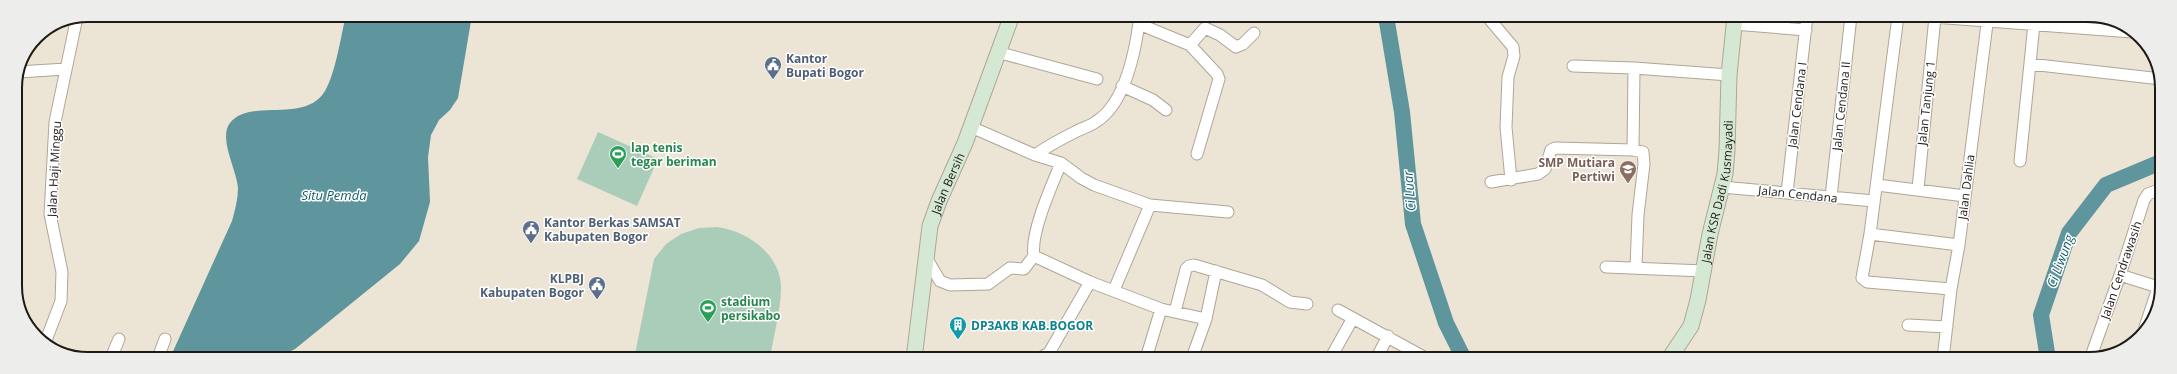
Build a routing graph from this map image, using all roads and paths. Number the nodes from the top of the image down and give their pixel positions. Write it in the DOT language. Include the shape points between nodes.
graph roads {
  1 [pos="1009,22"];
  2 [pos="1139,22"];
  3 [pos="1143,22"];
  4 [pos="1491,22"];
  5 [pos="1734,22"];
  6 [pos="1748,22"];
  7 [pos="1807,22"];
  8 [pos="1850,22"];
  9 [pos="1897,22"];
  10 [pos="1935,22"];
  11 [pos="1987,22"];
  12 [pos="2019,22"];
  13 [pos="76,23"];
  14 [pos="2034,24"];
  15 [pos="2107,25"];
  16 [pos="1806,30"];
  17 [pos="1254,33"];
  18 [pos="1190,45"];
  19 [pos="997,52"];
  20 [pos="2030,64"];
  21 [pos="1573,66"];
  22 [pos="1634,68"];
  23 [pos="66,69"];
  24 [pos="24,72"];
  25 [pos="1728,75"];
  26 [pos="2154,78"];
  27 [pos="1097,79"];
  28 [pos="1122,86"];
  29 [pos="1166,110"];
  30 [pos="971,128"];
  31 [pos="1632,150"];
  32 [pos="1030,153"];
  33 [pos="1197,154"];
  34 [pos="2020,162"];
  35 [pos="1061,163"];
  36 [pos="1511,180"];
  37 [pos="1491,182"];
  38 [pos="1876,185"];
  39 [pos="1722,187"];
  40 [pos="1918,189"];
  41 [pos="2155,191"];
  42 [pos="1787,194"];
  43 [pos="1965,196"];
  44 [pos="1831,197"];
  45 [pos="1874,201"];
  46 [pos="1150,206"];
  47 [pos="1228,212"];
  48 [pos="1870,234"];
  49 [pos="1960,244"];
  50 [pos="1034,256"];
  51 [pos="927,259"];
  52 [pos="1606,267"];
  53 [pos="1636,267"];
  54 [pos="1216,271"];
  55 [pos="1704,271"];
  56 [pos="2120,275"];
  57 [pos="1090,282"];
  58 [pos="2155,284"];
  59 [pos="1951,289"];
  60 [pos="1114,290"];
  61 [pos="1307,304"];
  62 [pos="1161,309"];
  63 [pos="1338,310"];
  64 [pos="1175,312"];
  65 [pos="1353,318"];
  66 [pos="1206,319"];
  67 [pos="1908,325"];
  68 [pos="1947,327"];
  69 [pos="1388,336"];
  70 [pos="47,338"];
  71 [pos="119,339"];
  72 [pos="165,339"];
  73 [pos="114,352"];
  74 [pos="160,352"];
  75 [pos="915,352"];
  76 [pos="1050,352"];
  77 [pos="1148,352"];
  78 [pos="1194,352"];
  79 [pos="1334,352"];
  80 [pos="1380,352"];
  81 [pos="1415,352"];
  82 [pos="1677,352"];
  83 [pos="1944,352"];
  84 [pos="2093,352"];
  1 -- 19 [label="street, Jalan Bersih"];
  2 -- 28 [label="street" via="1133,59"];
  3 -- 18 [label="street"];
  4 -- 36 [label="street" via="1513,47 1514,56 1508,77 1506,127"];
  5 -- 25 [label="street, Jalan KSR Dadi Kusmayadi"];
  6 -- 16 [label="street"];
  7 -- 16 [label="street, Jalan Cendana I"];
  8 -- 44 [label="street, Jalan Cendana II"];
  9 -- 38 [label="street"];
  10 -- 40 [label="street, Jalan Tanjung 1"];
  11 -- 43 [label="street, Jalan Dahlia"];
  12 -- 14 [label="street"];
  13 -- 23 [label="street, Jalan Haji Minggu"];
  14 -- 15 [label="street"];
  14 -- 20 [label="street"];
  16 -- 42 [label="street, Jalan Cendana I"];
  17 -- 18 [label="street" via="1236,47 1206,28"];
  18 -- 33 [label="street" via="1219,79"];
  19 -- 27 [label="street"];
  19 -- 30 [label="street, Jalan Bersih"];
  20 -- 26 [label="street"];
  20 -- 34 [label="street"];
  21 -- 22 [label="street"];
  22 -- 25 [label="street"];
  22 -- 31 [label="street"];
  23 -- 24 [label="street"];
  23 -- 70 [label="street, Jalan Haji Minggu" via="55,122 50,214 62,272 61,301"];
  25 -- 39 [label="street, Jalan KSR Dadi Kusmayadi" via="1727,150"];
  28 -- 29 [label="street" via="1153,100"];
  28 -- 32 [label="street" via="1107,114 1096,123"];
  30 -- 32 [label="street"];
  30 -- 51 [label="street, Jalan Bersih" via="930,226"];
  31 -- 36 [label="street" via="1555,148 1551,150 1545,169 1538,174"];
  31 -- 53 [label="street" via="1643,152 1644,164 1638,215"];
  32 -- 35 [label="street"];
  35 -- 46 [label="street" via="1088,182"];
  35 -- 50 [label="street" via="1045,203 1033,246"];
  36 -- 37 [label="street"];
  38 -- 40 [label="street"];
  38 -- 45 [label="street"];
  39 -- 42 [label="street, Jalan Cendana"];
  39 -- 55 [label="street, Jalan KSR Dadi Kusmayadi"];
  40 -- 43 [label="street"];
  41 -- 56 [label="street, Jalan Cendrawasih" via="2148,194 2144,200"];
  42 -- 44 [label="street, Jalan Cendana"];
  43 -- 49 [label="street, Jalan Dahlia"];
  44 -- 45 [label="street, Jalan Cendana"];
  45 -- 48 [label="street"];
  46 -- 47 [label="street"];
  46 -- 60 [label="street"];
  48 -- 49 [label="street"];
  48 -- 59 [label="street" via="1862,275 1864,281"];
  49 -- 59 [label="street, Jalan Dahlia"];
  50 -- 51 [label="street" via="1024,269 1010,268 988,284 958,285 940,281"];
  50 -- 57 [label="street"];
  51 -- 75 [label="street, Jalan Bersih"];
  52 -- 53 [label="street"];
  53 -- 55 [label="street"];
  54 -- 61 [label="street" via="1262,285 1290,302"];
  54 -- 64 [label="street" via="1189,266"];
  54 -- 66 [label="street"];
  55 -- 82 [label="street, Jalan KSR Dadi Kusmayadi" via="1691,326"];
  56 -- 58 [label="street"];
  56 -- 84 [label="street, Jalan Cendrawasih"];
  57 -- 60 [label="street"];
  57 -- 76 [label="street"];
  59 -- 68 [label="street, Jalan Dahlia"];
  60 -- 62 [label="street"];
  62 -- 64 [label="street"];
  62 -- 77 [label="street"];
  63 -- 65 [label="street"];
  64 -- 66 [label="street"];
  65 -- 69 [label="street"];
  65 -- 79 [label="street"];
  66 -- 78 [label="street"];
  67 -- 68 [label="street"];
  68 -- 83 [label="street, Jalan Dahlia"];
  69 -- 80 [label="street"];
  69 -- 81 [label="street"];
  71 -- 73 [label="street"];
  72 -- 74 [label="street"];
}
